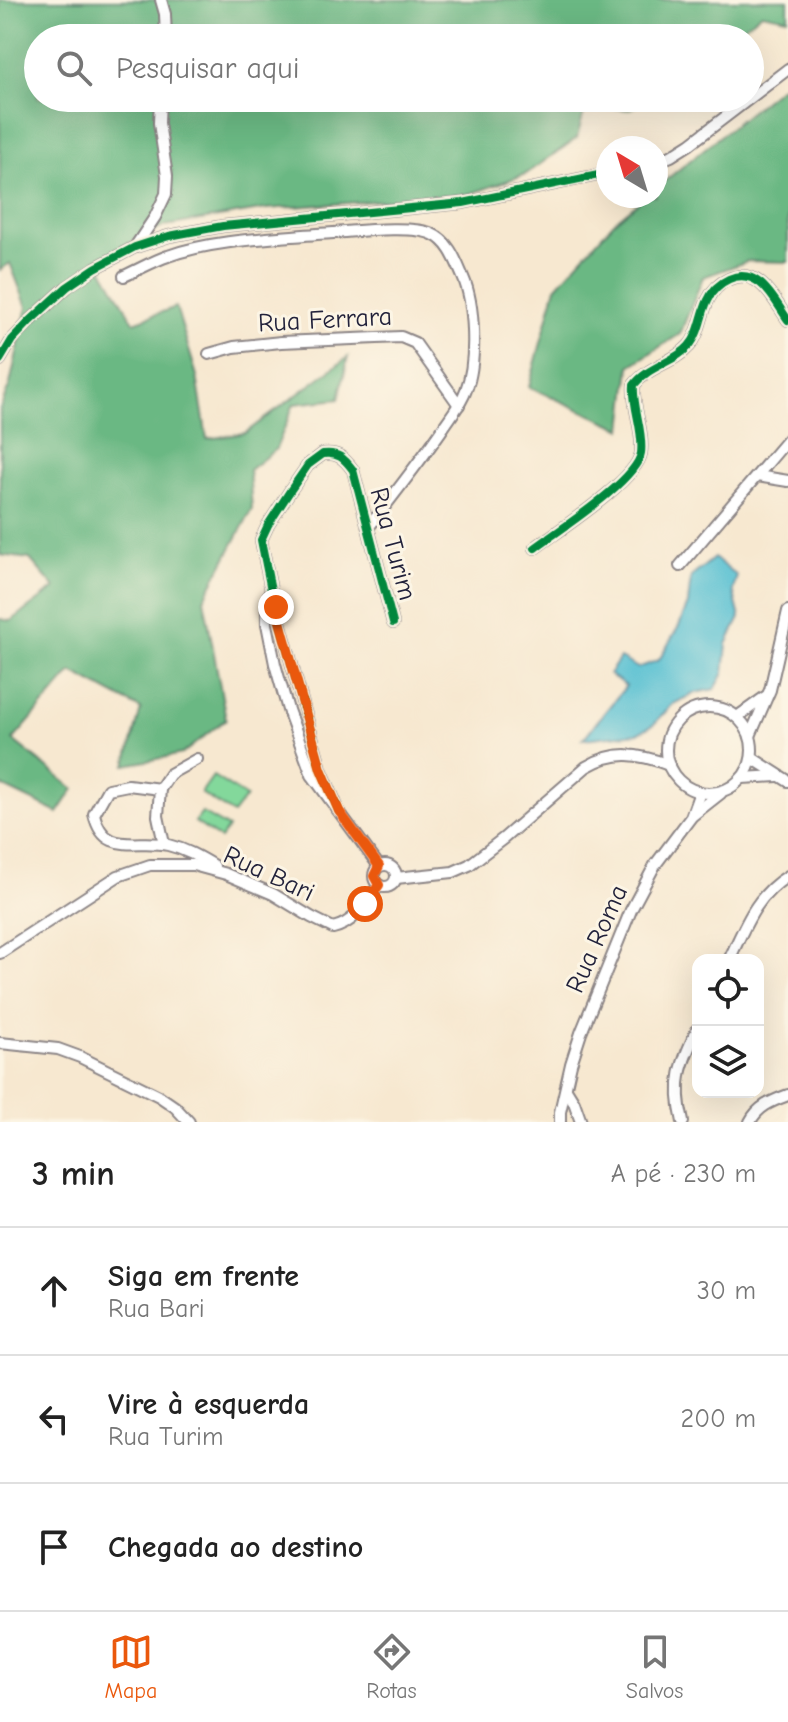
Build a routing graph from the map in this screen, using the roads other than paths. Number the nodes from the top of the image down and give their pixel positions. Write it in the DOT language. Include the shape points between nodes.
graph roads {
  1 [pos="161,0"];
  2 [pos="165,24"];
  3 [pos="788,69"];
  4 [pos="764,87"];
  5 [pos="159,112"];
  6 [pos="732,112"];
  7 [pos="668,157"];
  8 [pos="596,175"];
  9 [pos="135,247"];
  10 [pos="124,276"];
  11 [pos="788,320"];
  12 [pos="209,354"];
  13 [pos="0,360"];
  14 [pos="459,405"];
  15 [pos="788,439"];
  16 [pos="757,476"];
  17 [pos="788,481"];
  18 [pos="368,528"];
  19 [pos="535,548"];
  20 [pos="680,566"];
  21 [pos="271,590"];
  22 [pos="788,611"];
  23 [pos="393,623"];
  24 [pos="767,696"];
  25 [pos="737,717"];
  26 [pos="750,736"];
  27 [pos="666,748"];
  28 [pos="646,756"];
  29 [pos="752,758"];
  30 [pos="197,759"];
  31 [pos="669,765"];
  32 [pos="742,778"];
  33 [pos="784,779"];
  34 [pos="160,789"];
  35 [pos="723,791"];
  36 [pos="700,792"];
  37 [pos="339,811"];
  38 [pos="691,817"];
  39 [pos="164,844"];
  40 [pos="379,866"];
  41 [pos="226,874"];
  42 [pos="788,876"];
  43 [pos="396,878"];
  44 [pos="379,885"];
  45 [pos="0,953"];
  46 [pos="732,954"];
  47 [pos="692,1042"];
  48 [pos="0,1043"];
  49 [pos="566,1089"];
  50 [pos="788,1094"];
  51 [pos="575,1119"];
  52 [pos="189,1122"];
  53 [pos="560,1122"];
  54 [pos="683,1122"];
  55 [pos="750,1122"];
  1 -- 2 [label="street"];
  3 -- 4 [label="street"];
  5 -- 9 [label="street" via="166,194"];
  6 -- 7 [label="street"];
  8 -- 9 [label="street" via="463,203 223,226"];
  9 -- 13 [label="street" via="67,287 12,340"];
  10 -- 14 [label="street" via="168,255 204,246 397,229 434,234 453,255 472,307 469,380"];
  11 -- 19 [label="street" via="758,280 743,275 721,284 708,298 689,346 634,385 642,450 632,473"];
  12 -- 14 [label="street, Rua Ferrara" via="281,342 401,337 415,343"];
  14 -- 18 [label="street"];
  15 -- 16 [label="street"];
  16 -- 17 [label="street"];
  16 -- 20 [label="street"];
  18 -- 21 [label="street, Rua Turim" via="353,470 339,455 316,458 261,540"];
  18 -- 23 [label="street, Rua Turim"];
  21 -- 37 [label="street, Rua Turim" via="321,769"];
  21 -- 37 [label="street, Rua Turim" via="267,624 288,710 312,775"];
  22 -- 24 [label="street"];
  24 -- 25 [label="street"];
  24 -- 26 [label="street"];
  25 -- 26 [label="street"];
  25 -- 27 [label="street" via="714,707 689,712 671,729"];
  26 -- 29 [label="street"];
  27 -- 28 [label="street"];
  27 -- 31 [label="street"];
  28 -- 31 [label="street"];
  28 -- 43 [label="street" via="609,756 586,767 460,870"];
  29 -- 32 [label="street"];
  29 -- 33 [label="street"];
  30 -- 34 [label="street" via="170,774"];
  31 -- 36 [label="street" via="681,783"];
  32 -- 33 [label="street"];
  32 -- 35 [label="street"];
  34 -- 39 [label="street"];
  34 -- 39 [label="street" via="108,789 94,814 97,827 113,842"];
  35 -- 36 [label="street"];
  35 -- 38 [label="street, Rua Roma"];
  36 -- 38 [label="street, Rua Roma"];
  37 -- 40 [label="street, Rua Turim"];
  38 -- 49 [label="street, Rua Roma" via="655,865 631,910 581,1033"];
  39 -- 41 [label="street" via="187,850"];
  40 -- 43 [label="street" via="390,865"];
  40 -- 44 [label="street" via="374,876"];
  41 -- 44 [label="street, Rua Bari" via="333,928 357,914"];
  41 -- 45 [label="street, Rua Bari" via="193,865 134,869"];
  42 -- 46 [label="street" via="756,903"];
  43 -- 44 [label="street" via="389,886"];
  47 -- 54 [label="street" via="677,1087"];
  48 -- 52 [label="street" via="80,1057 159,1096"];
  49 -- 51 [label="street, Rua Roma"];
  49 -- 53 [label="street, Rua Roma"];
  50 -- 55 [label="street" via="761,1107"];
}
